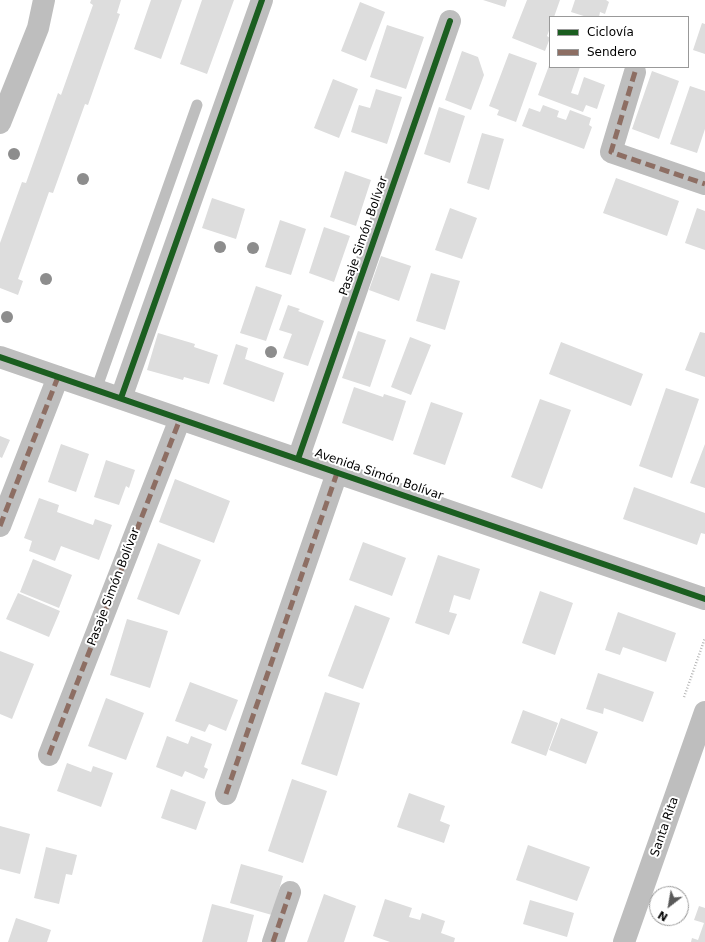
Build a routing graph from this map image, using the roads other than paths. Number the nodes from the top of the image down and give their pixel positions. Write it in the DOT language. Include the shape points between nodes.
graph roads {
  1 [pos="44,0"];
  2 [pos="262,0"];
  3 [pos="450,21"];
  4 [pos="635,72"];
  5 [pos="198,105"];
  6 [pos="0,123"];
  7 [pos="705,184"];
  8 [pos="0,357"];
  9 [pos="58,377"];
  10 [pos="96,390"];
  11 [pos="121,398"];
  12 [pos="180,419"];
  13 [pos="298,459"];
  14 [pos="337,473"];
  15 [pos="0,526"];
  16 [pos="705,599"];
  17 [pos="705,712"];
  18 [pos="48,755"];
  19 [pos="226,794"];
  20 [pos="290,892"];
  21 [pos="273,942"];
  22 [pos="624,942"];
  1 -- 6 [label="street" via="38,28"];
  2 -- 11 [label="street"];
  3 -- 13 [label="street, Pasaje Simón Bolívar"];
  4 -- 7 [label="street" via="611,152"];
  5 -- 10 [label="lane"];
  8 -- 9 [label="street, Avenida Simón Bolívar"];
  9 -- 10 [label="street, Avenida Simón Bolívar"];
  9 -- 15 [label="street"];
  10 -- 11 [label="street, Avenida Simón Bolívar"];
  11 -- 12 [label="street, Avenida Simón Bolívar"];
  12 -- 13 [label="street, Avenida Simón Bolívar"];
  12 -- 18 [label="street, Pasaje Simón Bolívar"];
  13 -- 14 [label="street, Avenida Simón Bolívar"];
  14 -- 16 [label="street, Avenida Simón Bolívar"];
  14 -- 19 [label="street"];
  17 -- 22 [label="street, Santa Rita"];
  20 -- 21 [label="street"];
}
